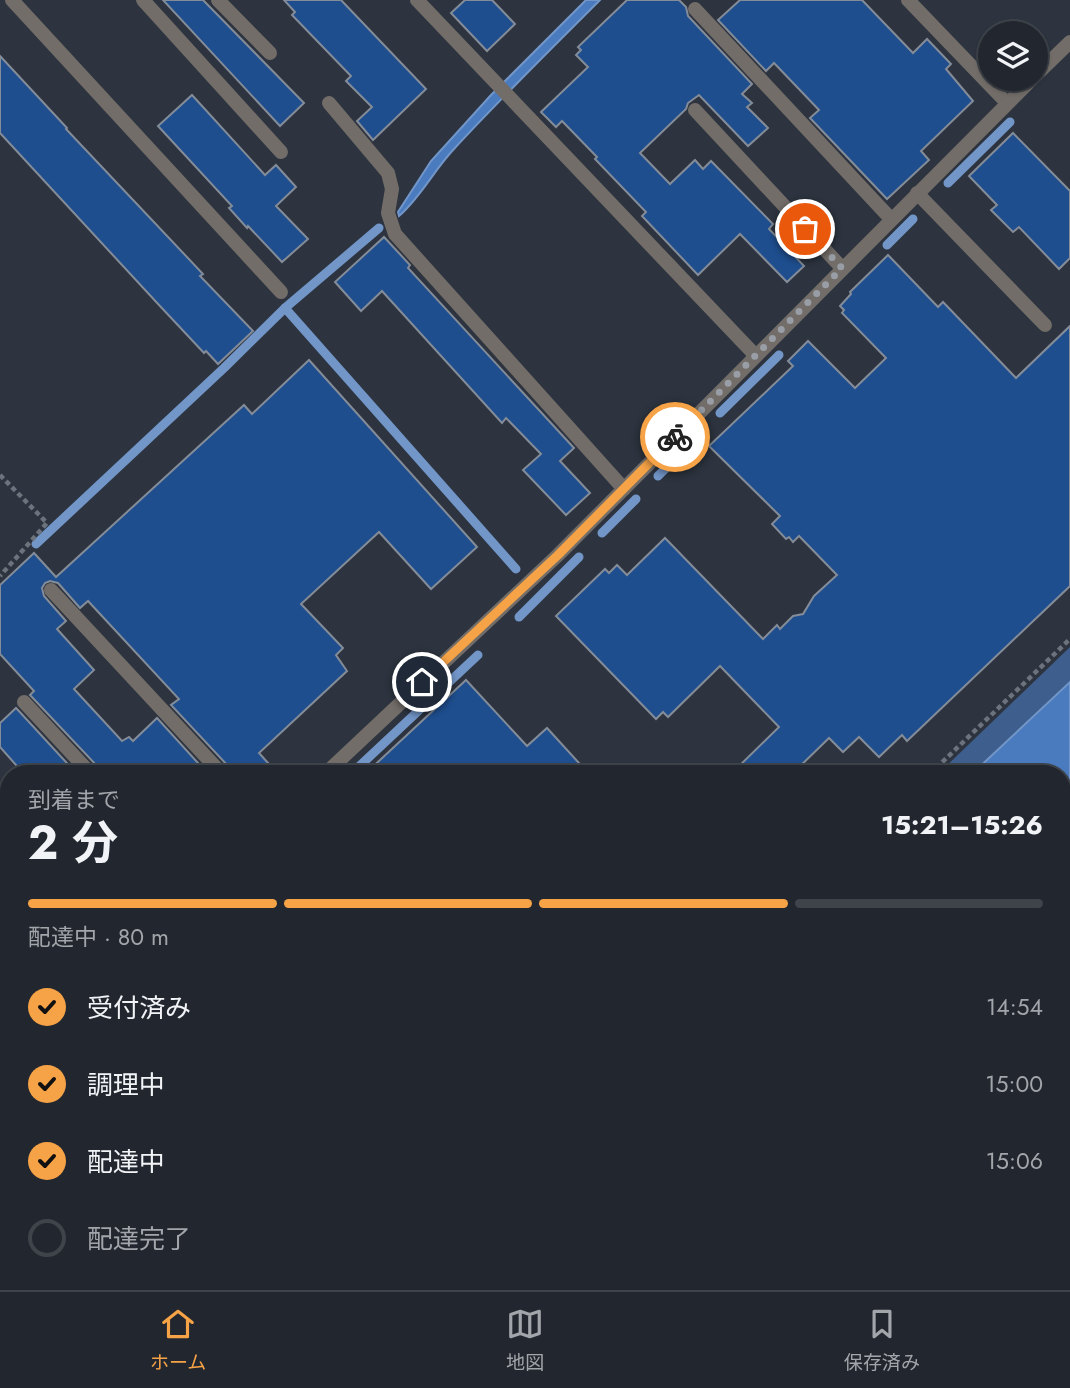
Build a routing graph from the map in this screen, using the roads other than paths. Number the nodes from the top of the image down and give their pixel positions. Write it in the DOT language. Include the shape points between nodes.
graph roads {
  1 [pos="12,0"];
  2 [pos="143,0"];
  3 [pos="218,0"];
  4 [pos="417,0"];
  5 [pos="908,0"];
  6 [pos="695,9"];
  7 [pos="1070,41"];
  8 [pos="270,53"];
  9 [pos="1048,63"];
  10 [pos="1020,91"];
  11 [pos="329,103"];
  12 [pos="1007,103"];
  13 [pos="695,110"];
  14 [pos="281,152"];
  15 [pos="917,193"];
  16 [pos="891,219"];
  17 [pos="842,268"];
  18 [pos="281,292"];
  19 [pos="1045,325"];
  20 [pos="755,355"];
  21 [pos="624,488"];
  22 [pos="51,590"];
  23 [pos="24,702"];
  24 [pos="83,765"];
  25 [pos="214,765"];
  26 [pos="335,765"];
  1 -- 18 [label="street"];
  2 -- 14 [label="street"];
  3 -- 8 [label="street"];
  4 -- 20 [label="street"];
  5 -- 12 [label="street"];
  6 -- 16 [label="street"];
  7 -- 9 [label="street"];
  10 -- 12 [label="street"];
  11 -- 21 [label="street" via="388,173 392,189 388,213 395,234"];
  12 -- 15 [label="street"];
  13 -- 17 [label="street"];
  15 -- 16 [label="street"];
  15 -- 19 [label="street"];
  16 -- 17 [label="street"];
  17 -- 20 [label="street"];
  20 -- 21 [label="street"];
  21 -- 26 [label="street"];
  22 -- 25 [label="street"];
  23 -- 24 [label="street"];
}
